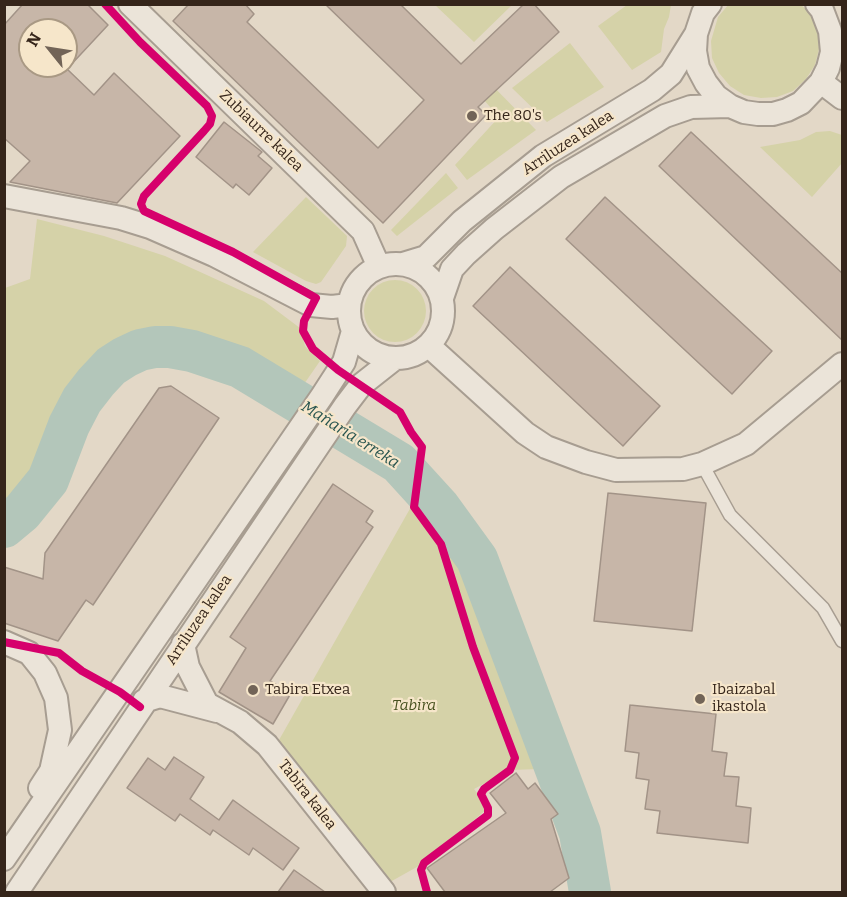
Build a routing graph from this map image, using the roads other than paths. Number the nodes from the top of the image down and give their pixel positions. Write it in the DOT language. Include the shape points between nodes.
graph roads {
  1 [pos="710,4"];
  2 [pos="817,4"];
  3 [pos="138,7"];
  4 [pos="696,34"];
  5 [pos="837,44"];
  6 [pos="821,82"];
  7 [pos="843,98"];
  8 [pos="730,106"];
  9 [pos="4,196"];
  10 [pos="403,264"];
  11 [pos="379,267"];
  12 [pos="442,298"];
  13 [pos="349,305"];
  14 [pos="353,331"];
  15 [pos="429,345"];
  16 [pos="394,359"];
  17 [pos="843,364"];
  18 [pos="702,464"];
  19 [pos="843,641"];
  20 [pos="4,642"];
  21 [pos="183,644"];
  22 [pos="144,701"];
  23 [pos="217,711"];
  24 [pos="22,834"];
  25 [pos="5,857"];
  26 [pos="17,892"];
  27 [pos="384,892"];
  1 -- 4 [label="street, Arriluzea kalea"];
  2 -- 5 [label="street"];
  3 -- 11 [label="street, Zubiaurre kalea" via="363,231"];
  4 -- 8 [label="street" via="698,68 716,96"];
  4 -- 10 [label="street, Arriluzea kalea" via="671,74 652,90 543,156 462,221 426,257"];
  5 -- 6 [label="street"];
  6 -- 7 [label="street"];
  6 -- 8 [label="street" via="801,103 773,114 744,112"];
  8 -- 12 [label="street, Arriluzea kalea" via="692,107 665,116 561,177 466,254 452,269"];
  9 -- 13 [label="street" via="150,227 311,305"];
  10 -- 11 [label="street, Arriluzea kalea"];
  10 -- 12 [label="street" via="427,275"];
  11 -- 13 [label="street" via="359,281"];
  12 -- 15 [label="street, Arriluzea kalea" via="442,324"];
  13 -- 14 [label="street, Arriluzea kalea"];
  14 -- 16 [label="street" via="369,351"];
  14 -- 24 [label="street, Arriluzea kalea" via="344,362 322,396"];
  15 -- 16 [label="street, Arriluzea kalea" via="407,358"];
  15 -- 18 [label="street" via="525,433 546,447 616,470 683,469"];
  16 -- 21 [label="street, Arriluzea kalea" via="361,385 345,406"];
  17 -- 18 [label="street" via="746,444"];
  18 -- 19 [label="lane" via="730,515 823,608"];
  20 -- 24 [label="street" via="29,652 57,698 60,730 51,771 31,803"];
  21 -- 22 [label="street, Arriluzea kalea"];
  21 -- 23 [label="street" via="188,667 207,704"];
  22 -- 23 [label="street" via="160,696"];
  22 -- 26 [label="street, Arriluzea kalea"];
  23 -- 27 [label="street, Tabira kalea" via="240,722 267,745"];
  24 -- 25 [label="street, Arriluzea kalea"];
}
